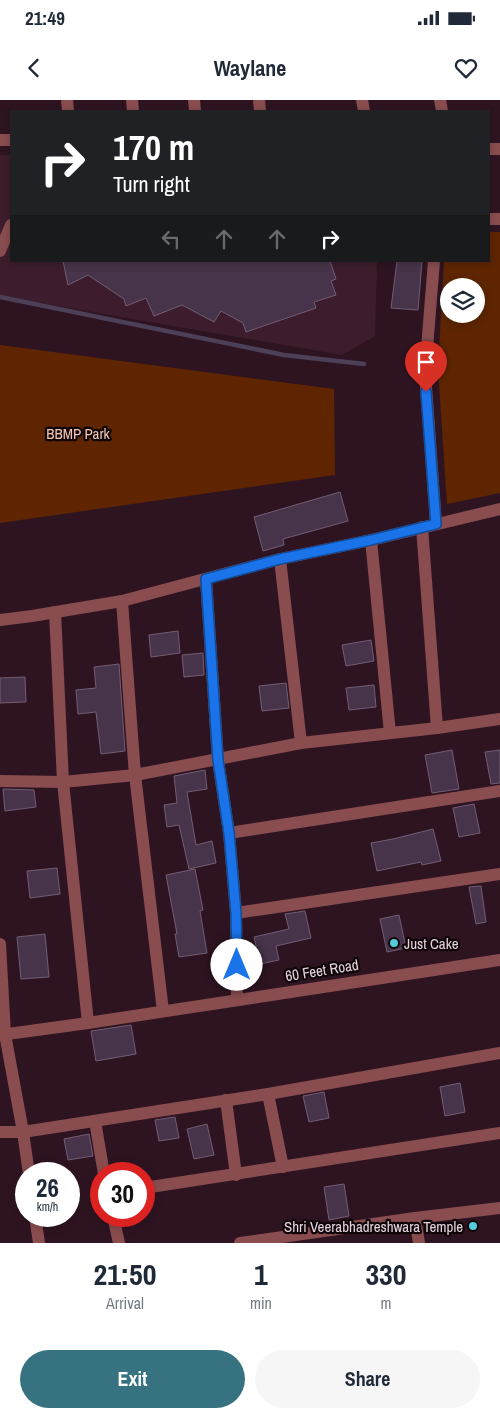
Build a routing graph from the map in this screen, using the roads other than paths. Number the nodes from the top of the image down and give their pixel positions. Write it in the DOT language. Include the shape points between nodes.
graph roads {
  1 [pos="10,227"];
  2 [pos="0,251"];
  3 [pos="434,262"];
  4 [pos="500,509"];
  5 [pos="436,524"];
  6 [pos="422,527"];
  7 [pos="371,540"];
  8 [pos="280,559"];
  9 [pos="206,579"];
  10 [pos="122,601"];
  11 [pos="55,612"];
  12 [pos="0,620"];
  13 [pos="500,719"];
  14 [pos="437,728"];
  15 [pos="390,732"];
  16 [pos="301,744"];
  17 [pos="218,760"];
  18 [pos="135,775"];
  19 [pos="0,781"];
  20 [pos="64,782"];
  21 [pos="500,791"];
  22 [pos="229,833"];
  23 [pos="500,874"];
  24 [pos="236,913"];
  25 [pos="0,944"];
  26 [pos="0,952"];
  27 [pos="500,960"];
  28 [pos="237,999"];
  29 [pos="163,1011"];
  30 [pos="88,1023"];
  31 [pos="2,1034"];
  32 [pos="500,1053"];
  33 [pos="268,1094"];
  34 [pos="226,1100"];
  35 [pos="95,1121"];
  36 [pos="0,1132"];
  37 [pos="23,1132"];
  38 [pos="500,1133"];
  39 [pos="27,1162"];
  40 [pos="102,1162"];
  41 [pos="283,1167"];
  42 [pos="236,1175"];
  43 [pos="155,1186"];
  44 [pos="500,1208"];
  45 [pos="416,1218"];
  46 [pos="37,1227"];
  47 [pos="115,1227"];
  48 [pos="286,1240"];
  49 [pos="39,1243"];
  50 [pos="119,1243"];
  51 [pos="240,1243"];
  52 [pos="419,1243"];
  1 -- 2 [label="street"];
  3 -- 5 [label="street" via="425,374"];
  4 -- 5 [label="street"];
  5 -- 6 [label="street"];
  6 -- 7 [label="street"];
  6 -- 14 [label="street"];
  7 -- 8 [label="street"];
  7 -- 15 [label="street"];
  8 -- 9 [label="street"];
  8 -- 16 [label="street"];
  9 -- 10 [label="street"];
  9 -- 17 [label="street"];
  10 -- 11 [label="street"];
  10 -- 18 [label="street"];
  11 -- 12 [label="street"];
  11 -- 20 [label="street"];
  13 -- 14 [label="street"];
  14 -- 15 [label="street"];
  15 -- 16 [label="street"];
  16 -- 17 [label="street"];
  17 -- 18 [label="street"];
  17 -- 22 [label="street"];
  18 -- 20 [label="street"];
  18 -- 29 [label="street"];
  19 -- 20 [label="street"];
  20 -- 30 [label="street"];
  21 -- 22 [label="street"];
  22 -- 24 [label="street"];
  23 -- 24 [label="street"];
  24 -- 28 [label="street"];
  25 -- 26 [label="street"];
  26 -- 31 [label="street"];
  27 -- 28 [label="street, 60 Feet Road"];
  28 -- 29 [label="street, 60 Feet Road"];
  29 -- 30 [label="street, 60 Feet Road"];
  30 -- 31 [label="street, 60 Feet Road"];
  31 -- 37 [label="street"];
  32 -- 33 [label="street"];
  33 -- 34 [label="street"];
  33 -- 41 [label="street"];
  34 -- 35 [label="street"];
  34 -- 42 [label="street"];
  35 -- 37 [label="street"];
  35 -- 40 [label="street"];
  36 -- 37 [label="street"];
  37 -- 39 [label="street"];
  38 -- 41 [label="street"];
  41 -- 42 [label="street"];
  42 -- 43 [label="street"];
  44 -- 45 [label="street"];
  45 -- 48 [label="street"];
  45 -- 52 [label="street"];
  46 -- 49 [label="street"];
  47 -- 50 [label="street"];
  48 -- 51 [label="street"];
}
